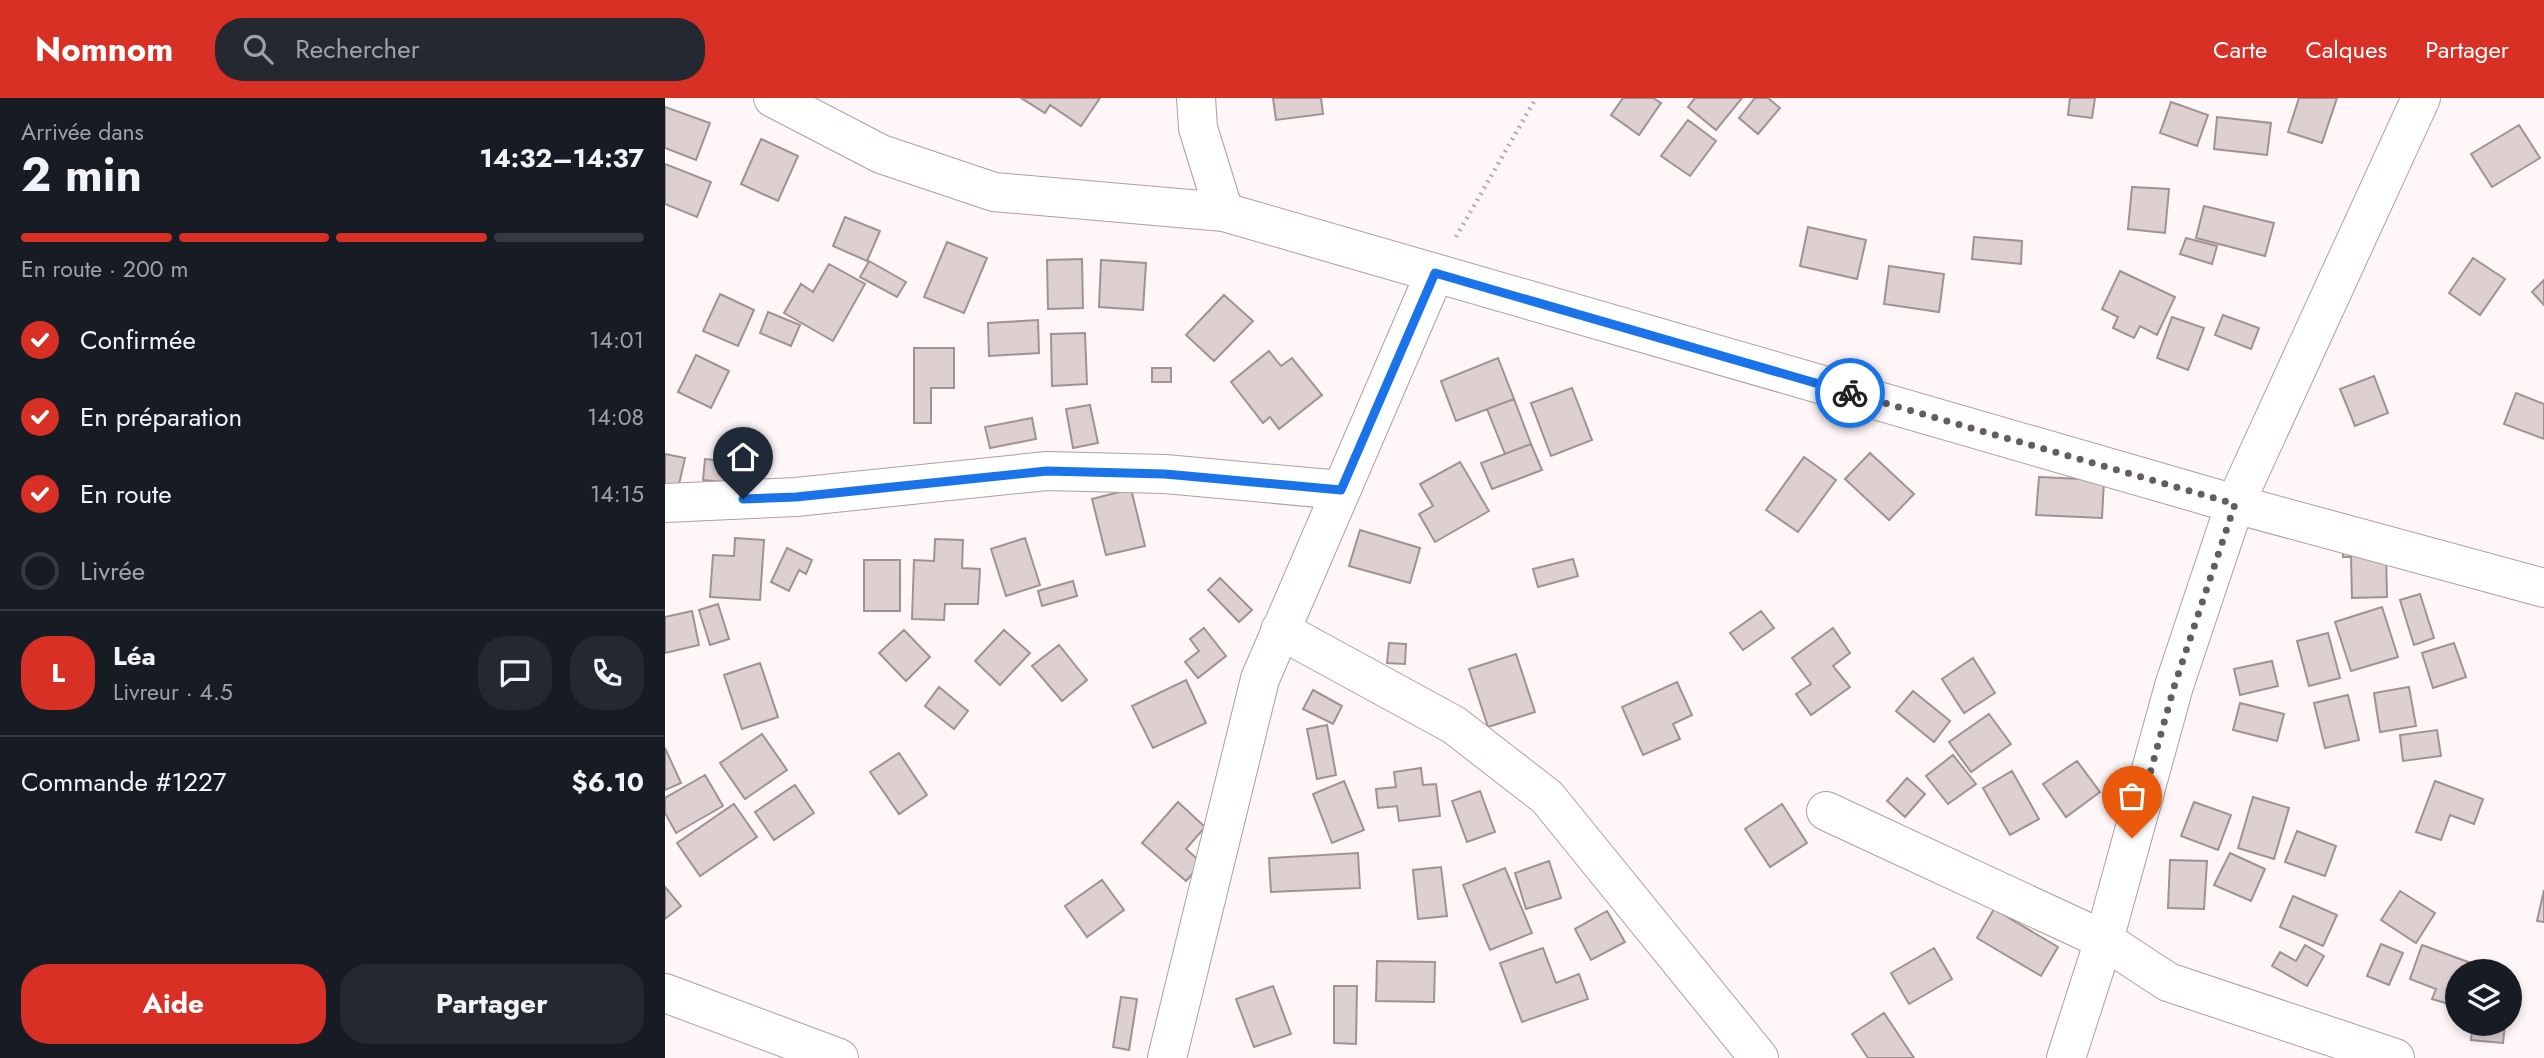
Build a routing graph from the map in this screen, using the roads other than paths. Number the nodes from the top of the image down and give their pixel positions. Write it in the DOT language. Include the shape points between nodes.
graph roads {
  1 [pos="773,98"];
  2 [pos="1196,98"];
  3 [pos="2421,98"];
  4 [pos="1224,212"];
  5 [pos="1435,273"];
  6 [pos="1341,490"];
  7 [pos="665,503"];
  8 [pos="2235,504"];
  9 [pos="2544,588"];
  10 [pos="1280,630"];
  11 [pos="1826,811"];
  12 [pos="2104,940"];
  13 [pos="665,992"];
  14 [pos="839,1058"];
  15 [pos="1167,1058"];
  16 [pos="1759,1058"];
  17 [pos="2066,1058"];
  18 [pos="2395,1058"];
  1 -- 4 [label="street" via="881,154 994,192"];
  2 -- 4 [label="street" via="1198,128"];
  3 -- 8 [label="street"];
  4 -- 5 [label="street"];
  5 -- 6 [label="street"];
  5 -- 8 [label="street"];
  6 -- 7 [label="street" via="1165,474 1047,471 796,497"];
  6 -- 10 [label="street"];
  8 -- 9 [label="street"];
  8 -- 12 [label="street" via="2174,687"];
  10 -- 15 [label="street" via="1260,679"];
  10 -- 16 [label="street" via="1454,725 1547,797"];
  11 -- 12 [label="street"];
  12 -- 17 [label="street"];
  12 -- 18 [label="street" via="2168,982"];
  13 -- 14 [label="street"];
}
